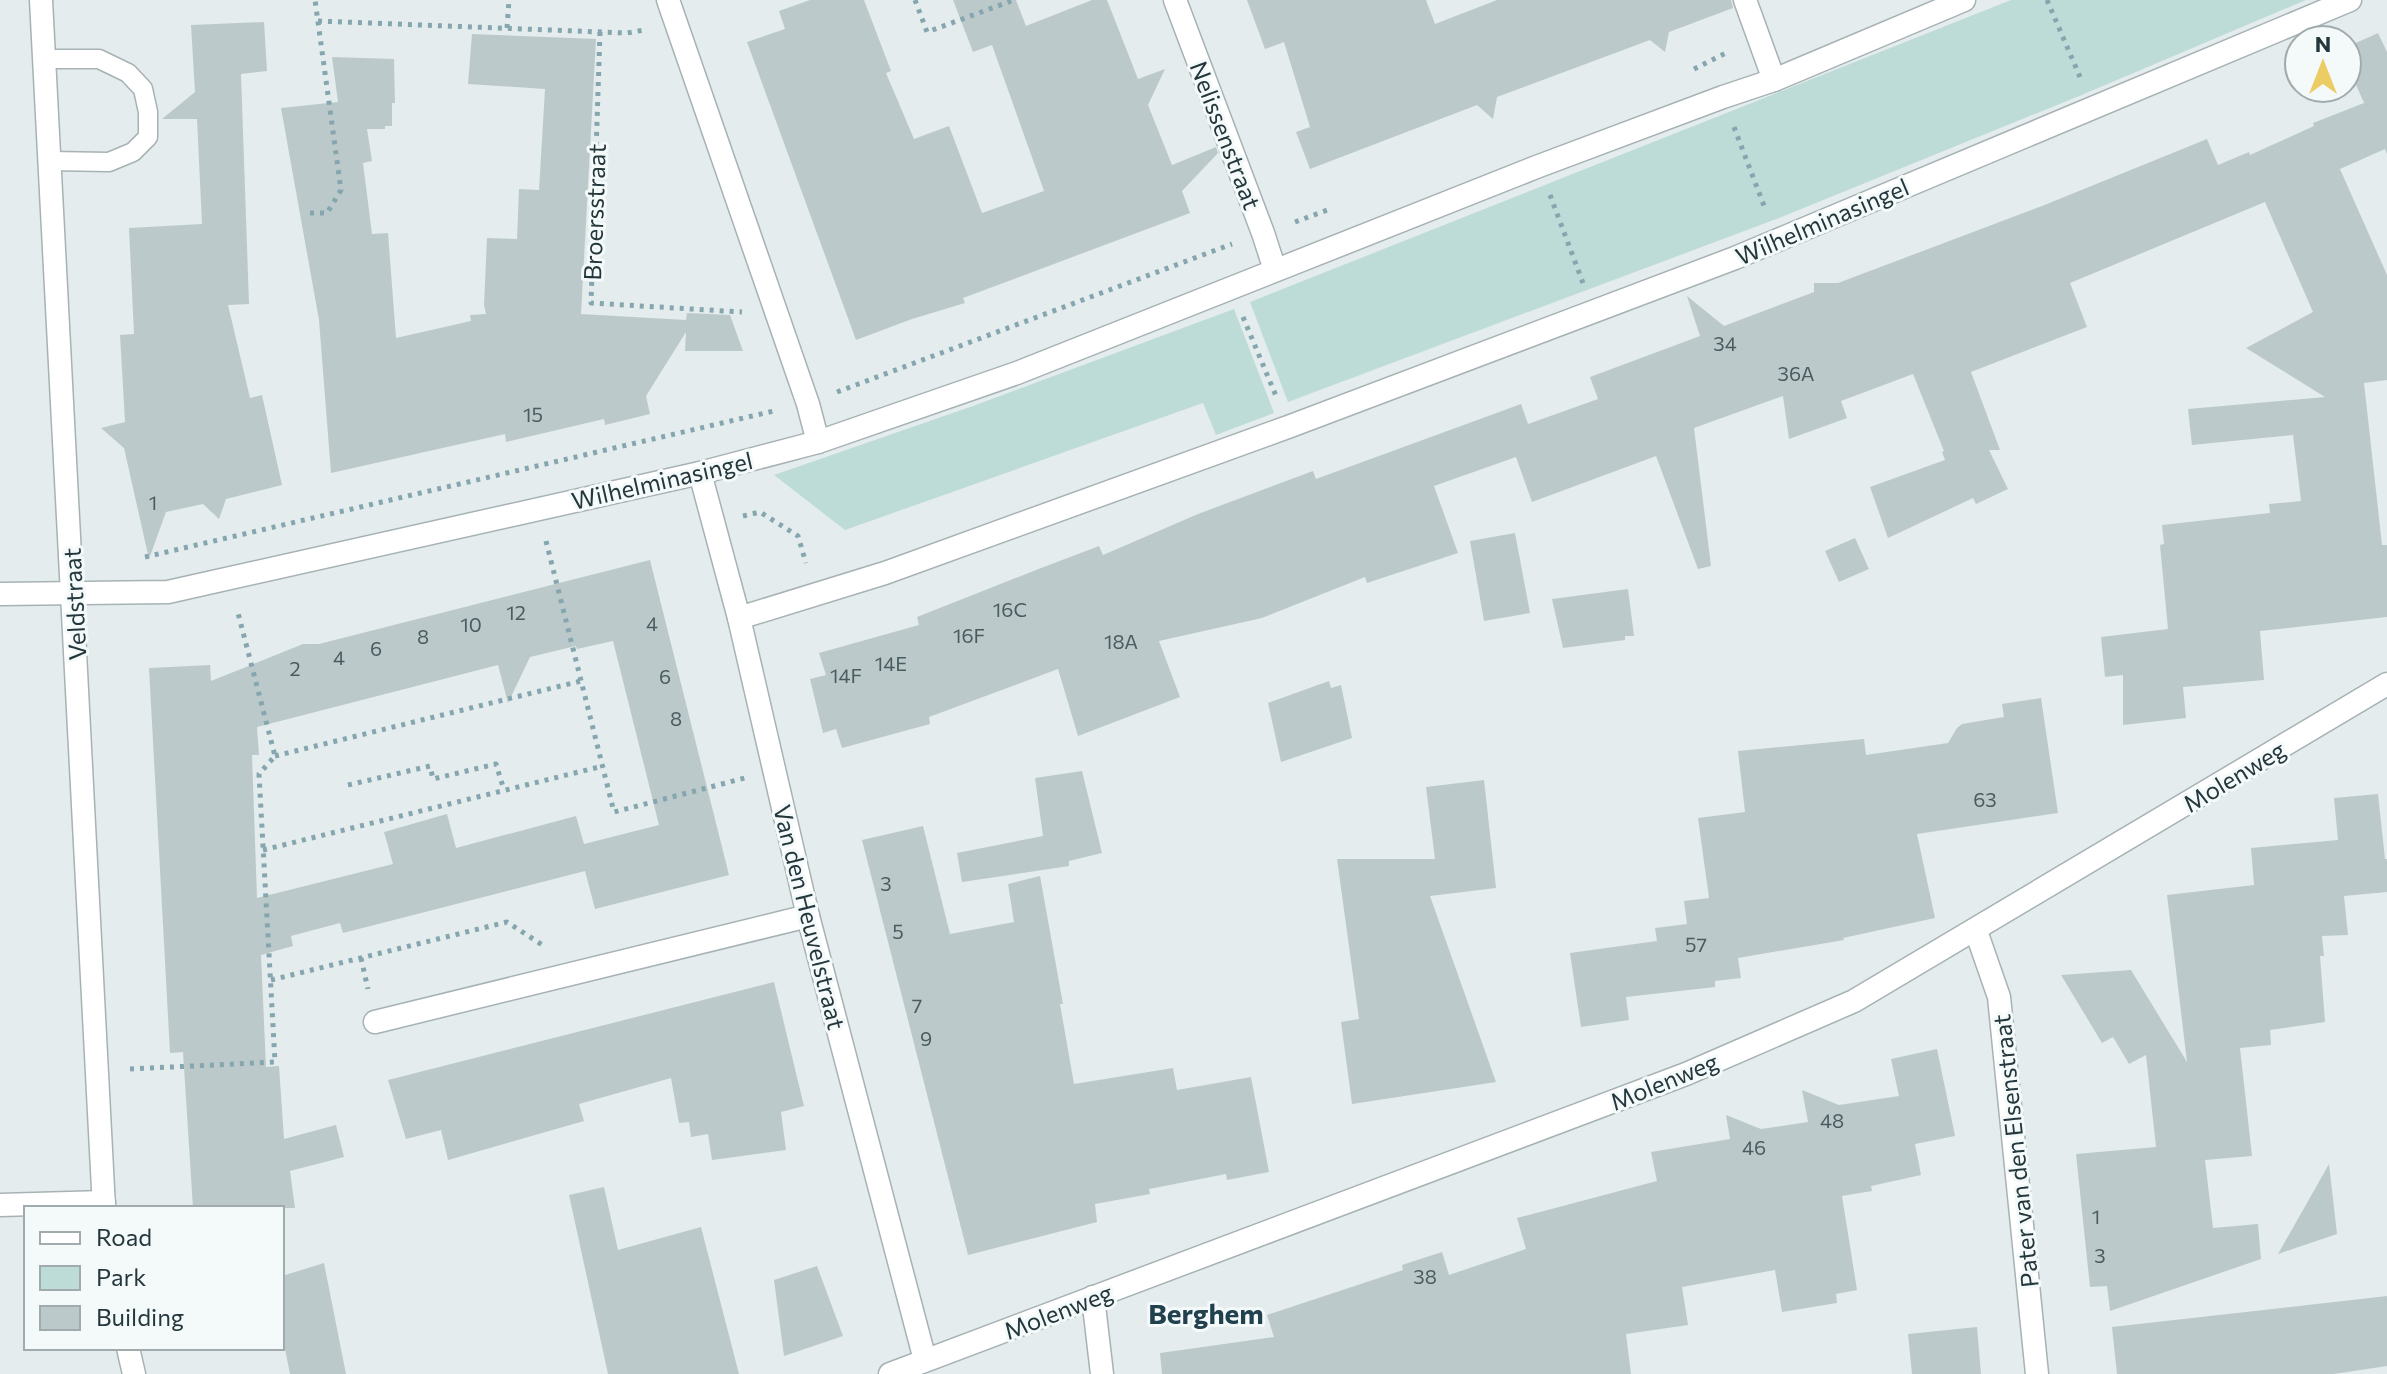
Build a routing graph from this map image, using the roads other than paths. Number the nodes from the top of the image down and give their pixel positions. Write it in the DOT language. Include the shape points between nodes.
graph roads {
  1 [pos="41,0"];
  2 [pos="668,0"];
  3 [pos="1175,0"];
  4 [pos="1745,0"];
  5 [pos="1964,0"];
  6 [pos="2350,0"];
  7 [pos="45,59"];
  8 [pos="1774,80"];
  9 [pos="50,161"];
  10 [pos="1275,270"];
  11 [pos="818,442"];
  12 [pos="700,473"];
  13 [pos="0,594"];
  14 [pos="73,594"];
  15 [pos="739,618"];
  16 [pos="2387,684"];
  17 [pos="808,916"];
  18 [pos="1976,931"];
  19 [pos="375,1022"];
  20 [pos="0,1205"];
  21 [pos="104,1205"];
  22 [pos="1093,1297"];
  23 [pos="128,1350"];
  24 [pos="925,1360"];
  25 [pos="134,1374"];
  26 [pos="890,1374"];
  27 [pos="1102,1374"];
  28 [pos="2037,1374"];
  1 -- 7 [label="street, Veldstraat"];
  2 -- 11 [label="street"];
  3 -- 10 [label="street, Nelissenstraat"];
  4 -- 8 [label="street"];
  5 -- 8 [label="street, Wilhelminasingel"];
  6 -- 15 [label="street, Wilhelminasingel" via="1777,241 1288,427 885,573"];
  7 -- 9 [label="street, Veldstraat"];
  7 -- 9 [label="lane" via="99,59 128,73 143,89 148,112 148,137 133,152 109,162"];
  8 -- 10 [label="street, Wilhelminasingel"];
  9 -- 14 [label="street, Veldstraat"];
  10 -- 11 [label="street, Wilhelminasingel" via="1017,373"];
  11 -- 12 [label="street, Wilhelminasingel"];
  12 -- 14 [label="street, Wilhelminasingel" via="168,592"];
  12 -- 15 [label="street, Van den Heuvelstraat"];
  13 -- 14 [label="street, Wilhelminasingel"];
  14 -- 21 [label="street, Veldstraat"];
  15 -- 17 [label="street, Van den Heuvelstraat"];
  16 -- 18 [label="street, Molenweg"];
  17 -- 19 [label="street"];
  17 -- 24 [label="street, Van den Heuvelstraat"];
  18 -- 22 [label="street, Molenweg" via="1854,1001 1686,1074"];
  18 -- 28 [label="street, Pater van den Elsenstraat" via="1999,997"];
  20 -- 21 [label="street"];
  22 -- 24 [label="street, Molenweg"];
  22 -- 27 [label="street"];
  23 -- 25 [label="street"];
  24 -- 26 [label="street, Molenweg"];
}
